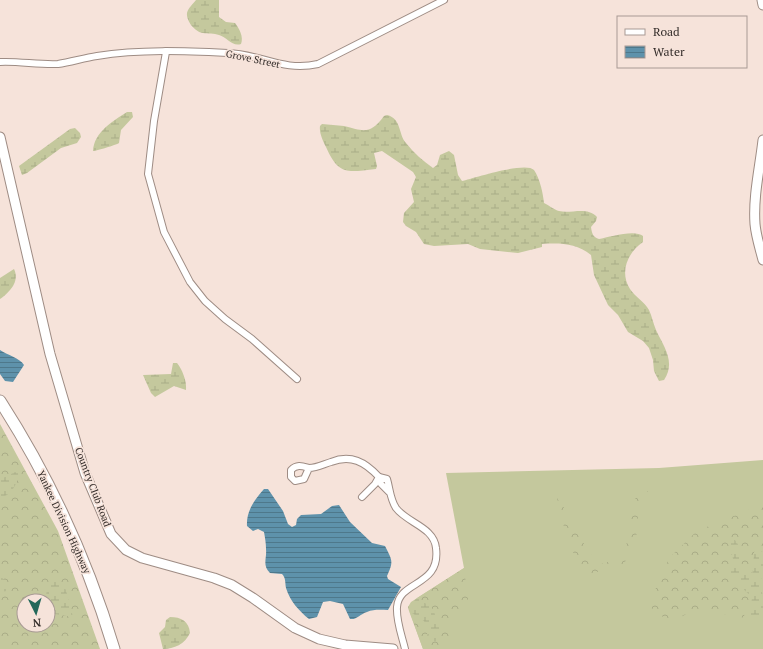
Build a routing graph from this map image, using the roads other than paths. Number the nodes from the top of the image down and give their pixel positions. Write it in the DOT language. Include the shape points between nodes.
graph roads {
  1 [pos="444,0"];
  2 [pos="762,0"];
  3 [pos="763,5"];
  4 [pos="166,52"];
  5 [pos="0,62"];
  6 [pos="0,137"];
  7 [pos="763,140"];
  8 [pos="763,260"];
  9 [pos="297,379"];
  10 [pos="0,401"];
  11 [pos="309,468"];
  12 [pos="378,477"];
  13 [pos="362,497"];
  14 [pos="362,647"];
  15 [pos="114,649"];
  16 [pos="393,649"];
  17 [pos="405,649"];
  1 -- 4 [label="street, Grove Street" via="318,64 282,65 234,53"];
  2 -- 3 [label="street"];
  4 -- 5 [label="street, Grove Street" via="97,56 59,64"];
  4 -- 9 [label="street" via="148,174 164,232 190,282 205,301"];
  6 -- 14 [label="street, Country Club Road" via="50,354 85,473 111,534 126,550 142,558 214,578 232,586 295,628 319,639"];
  7 -- 8 [label="street" via="755,222"];
  10 -- 15 [label="highway, Yankee Division Highway" via="32,454 67,523 96,595"];
  11 -- 12 [label="street" via="338,459 351,459 368,466"];
  12 -- 13 [label="street" via="375,484"];
  12 -- 17 [label="street" via="397,508 431,535 436,545 434,568 425,578 405,591 397,606 397,617"];
  14 -- 16 [label="street, Country Club Road"];
}
